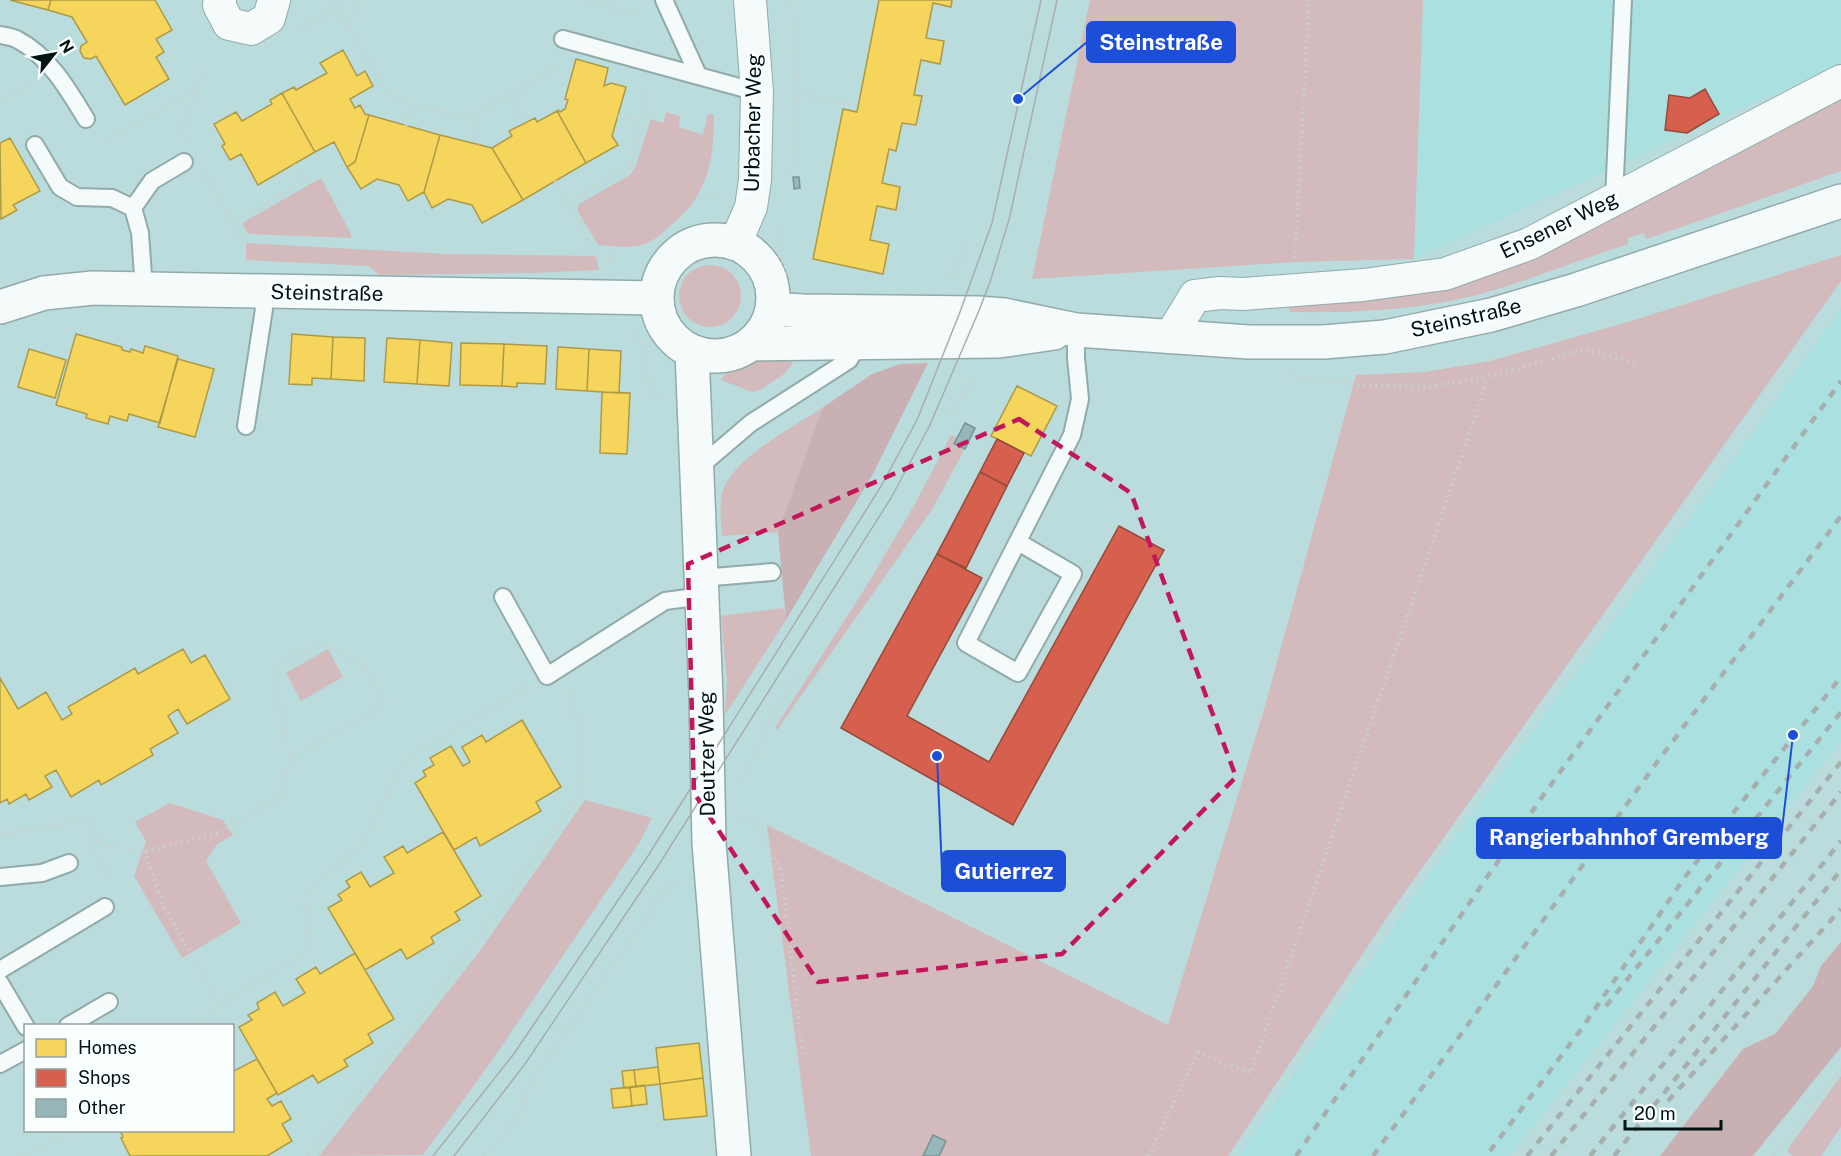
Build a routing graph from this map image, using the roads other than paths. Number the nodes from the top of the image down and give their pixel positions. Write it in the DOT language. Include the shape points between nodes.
graph roads {
  1 [pos="274,0"];
  2 [pos="664,0"];
  3 [pos="750,0"];
  4 [pos="1623,0"];
  5 [pos="218,2"];
  6 [pos="0,35"];
  7 [pos="563,39"];
  8 [pos="699,75"];
  9 [pos="1841,81"];
  10 [pos="757,92"];
  11 [pos="86,120"];
  12 [pos="35,145"];
  13 [pos="184,162"];
  14 [pos="1614,199"];
  15 [pos="1841,201"];
  16 [pos="134,208"];
  17 [pos="735,243"];
  18 [pos="144,289"];
  19 [pos="260,292"];
  20 [pos="656,298"];
  21 [pos="0,307"];
  22 [pos="772,309"];
  23 [pos="1076,330"];
  24 [pos="1170,337"];
  25 [pos="860,343"];
  26 [pos="751,344"];
  27 [pos="692,352"];
  28 [pos="246,426"];
  29 [pos="697,469"];
  30 [pos="1018,542"];
  31 [pos="772,572"];
  32 [pos="702,587"];
  33 [pos="503,597"];
  34 [pos="69,863"];
  35 [pos="0,877"];
  36 [pos="105,907"];
  37 [pos="0,970"];
  38 [pos="0,983"];
  39 [pos="109,1002"];
  40 [pos="25,1024"];
  41 [pos="71,1024"];
  42 [pos="24,1051"];
  43 [pos="0,1064"];
  44 [pos="734,1156"];
  1 -- 5 [label="street" via="269,18 251,29 229,24"];
  2 -- 8 [label="lane"];
  3 -- 10 [label="street, Urbacher Weg"];
  4 -- 14 [label="lane"];
  6 -- 11 [label="lane" via="18,40 40,57 66,86"];
  7 -- 8 [label="lane"];
  8 -- 10 [label="lane"];
  9 -- 14 [label="street, Ensener Weg"];
  10 -- 17 [label="street, Urbacher Weg" via="755,180 751,207"];
  12 -- 16 [label="lane" via="60,187 77,197 112,198"];
  13 -- 16 [label="lane" via="152,181"];
  14 -- 24 [label="street, Ensener Weg" via="1529,244 1445,274 1363,285 1195,296"];
  15 -- 24 [label="main road, Steinstraße" via="1523,306 1385,337 1249,342"];
  16 -- 18 [label="lane"];
  17 -- 20 [label="main road" via="698,242 681,250 667,264"];
  17 -- 22 [label="main road" via="765,269 772,289"];
  18 -- 19 [label="main road, Steinstraße"];
  18 -- 21 [label="main road, Steinstraße" via="93,288 44,294"];
  19 -- 20 [label="main road, Steinstraße"];
  19 -- 28 [label="lane" via="264,309"];
  20 -- 27 [label="main road" via="660,319 670,336"];
  22 -- 23 [label="main road, Steinstraße" via="978,313"];
  22 -- 26 [label="main road" via="761,334"];
  23 -- 24 [label="main road, Steinstraße"];
  23 -- 25 [label="main road, Steinstraße" via="999,341"];
  23 -- 30 [label="lane" via="1080,399 1072,435"];
  25 -- 26 [label="main road, Steinstraße"];
  25 -- 29 [label="lane" via="849,360 751,423"];
  26 -- 27 [label="main road" via="726,356"];
  27 -- 29 [label="main road, Deutzer Weg"];
  29 -- 32 [label="main road, Deutzer Weg"];
  30 -- 30 [label="lane" via="966,643 1018,673 1073,574"];
  31 -- 32 [label="lane"];
  32 -- 33 [label="lane" via="665,602 547,676"];
  32 -- 44 [label="main road, Deutzer Weg" via="710,874"];
  34 -- 35 [label="lane" via="42,873"];
  36 -- 37 [label="lane"];
  38 -- 40 [label="lane"];
  39 -- 41 [label="lane"];
  42 -- 43 [label="lane"];
}
